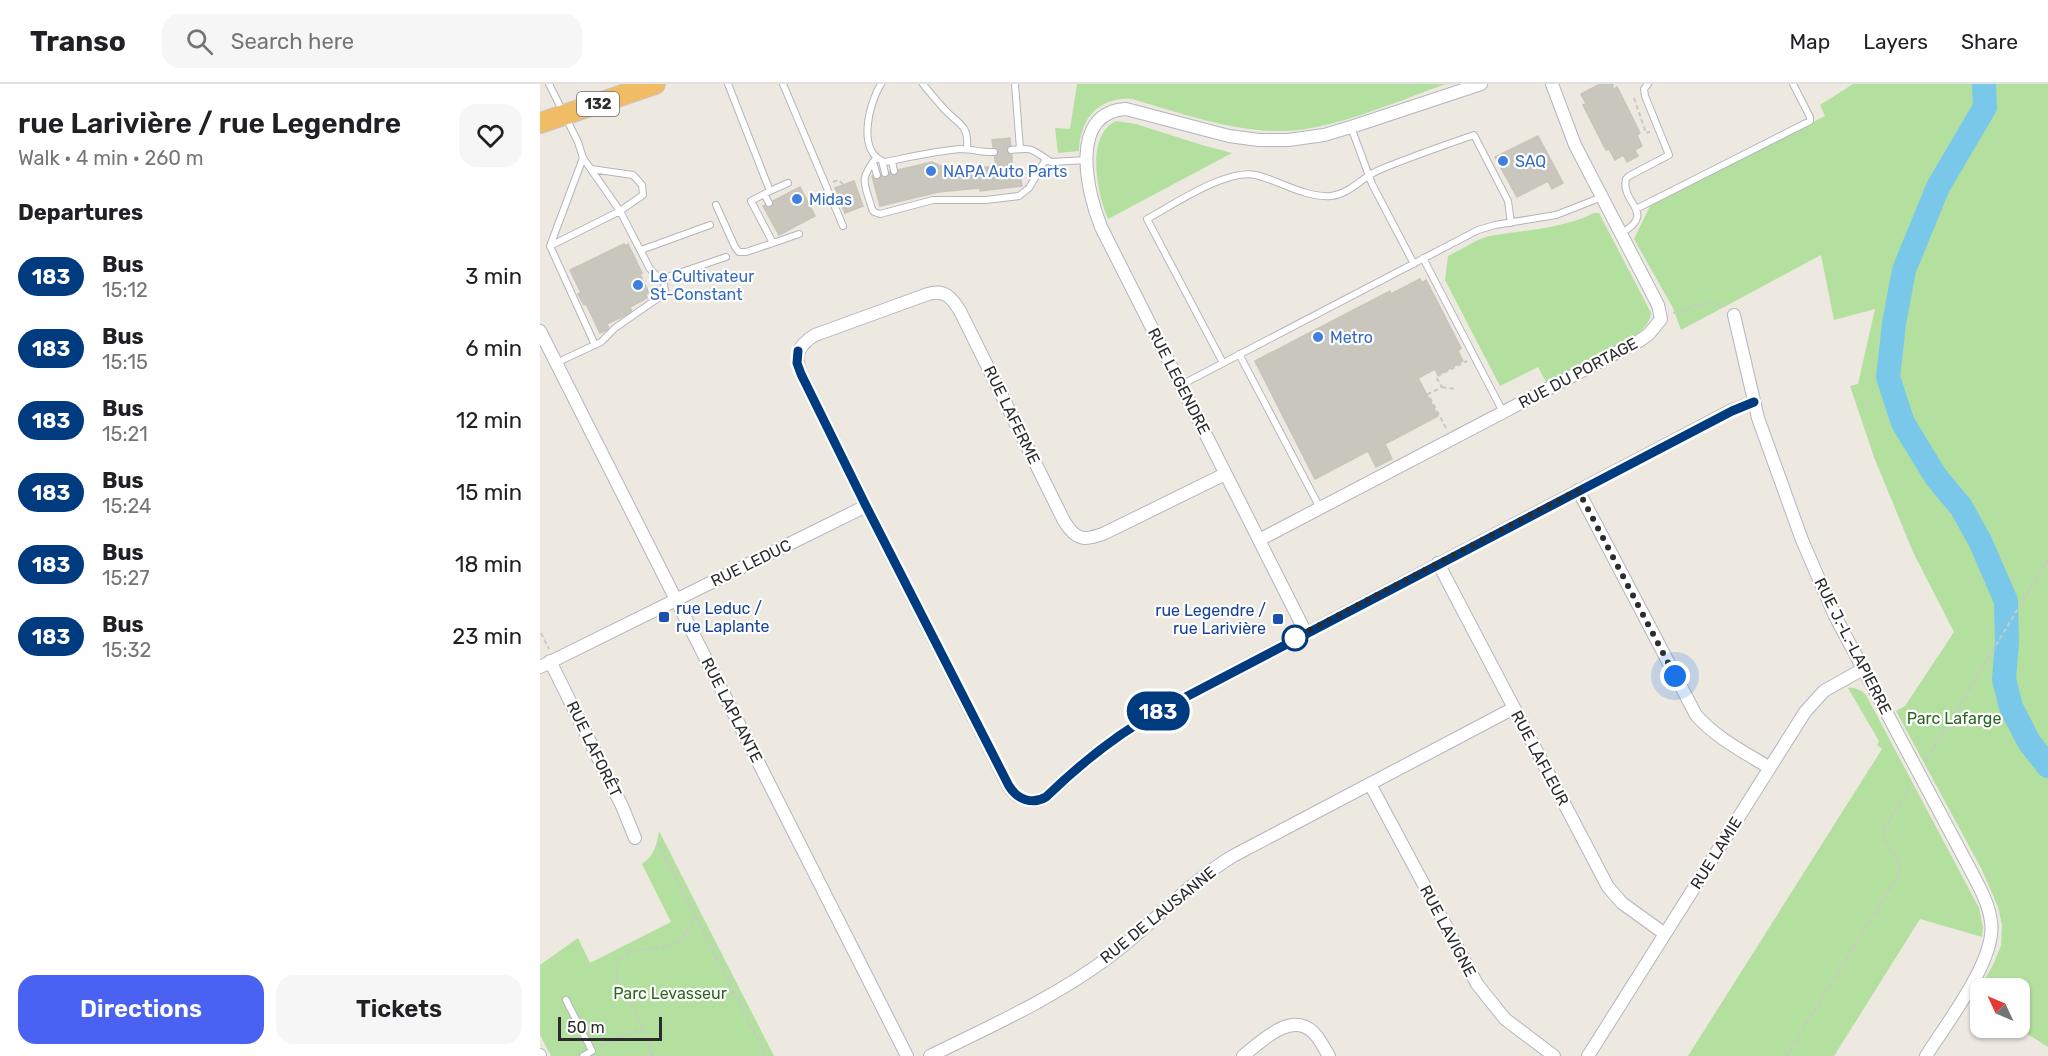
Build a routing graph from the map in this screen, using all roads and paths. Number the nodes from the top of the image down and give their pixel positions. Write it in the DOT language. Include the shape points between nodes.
graph roads {
  1 [pos="549,84"];
  2 [pos="655,84"];
  3 [pos="728,84"];
  4 [pos="783,84"];
  5 [pos="881,84"];
  6 [pos="923,84"];
  7 [pos="1015,84"];
  8 [pos="1481,84"];
  9 [pos="1552,84"];
  10 [pos="1648,84"];
  11 [pos="1793,84"];
  12 [pos="564,115"];
  13 [pos="540,123"];
  14 [pos="1351,128"];
  15 [pos="967,149"];
  16 [pos="1020,149"];
  17 [pos="1011,150"];
  18 [pos="994,152"];
  19 [pos="583,158"];
  20 [pos="900,159"];
  21 [pos="1046,159"];
  22 [pos="877,160"];
  23 [pos="1088,160"];
  24 [pos="892,161"];
  25 [pos="902,169"];
  26 [pos="591,170"];
  27 [pos="894,171"];
  28 [pos="885,173"];
  29 [pos="877,175"];
  30 [pos="1369,176"];
  31 [pos="788,183"];
  32 [pos="780,187"];
  33 [pos="769,191"];
  34 [pos="784,195"];
  35 [pos="1602,197"];
  36 [pos="777,199"];
  37 [pos="769,203"];
  38 [pos="716,205"];
  39 [pos="1636,209"];
  40 [pos="620,211"];
  41 [pos="1511,222"];
  42 [pos="710,225"];
  43 [pos="843,226"];
  44 [pos="1621,233"];
  45 [pos="799,234"];
  46 [pos="772,243"];
  47 [pos="550,246"];
  48 [pos="640,250"];
  49 [pos="726,257"];
  50 [pos="1424,258"];
  51 [pos="1414,264"];
  52 [pos="661,279"];
  53 [pos="1673,313"];
  54 [pos="1734,315"];
  55 [pos="540,331"];
  56 [pos="595,345"];
  57 [pos="1239,354"];
  58 [pos="1468,360"];
  59 [pos="556,363"];
  60 [pos="1223,363"];
  61 [pos="1181,385"];
  62 [pos="1442,387"];
  63 [pos="1455,389"];
  64 [pos="1754,402"];
  65 [pos="1503,412"];
  66 [pos="1439,415"];
  67 [pos="1226,474"];
  68 [pos="1578,490"];
  69 [pos="866,506"];
  70 [pos="1320,508"];
  71 [pos="1259,540"];
  72 [pos="2048,559"];
  73 [pos="1438,563"];
  74 [pos="676,600"];
  75 [pos="541,633"];
  76 [pos="1306,633"];
  77 [pos="548,663"];
  78 [pos="1863,669"];
  79 [pos="1514,708"];
  80 [pos="1924,764"];
  81 [pos="1770,768"];
  82 [pos="1913,783"];
  83 [pos="1370,784"];
  84 [pos="634,838"];
  85 [pos="658,843"];
  86 [pos="695,915"];
  87 [pos="1665,934"];
  88 [pos="566,1000"];
  89 [pos="643,1029"];
  90 [pos="592,1051"];
  91 [pos="1927,1055"];
  92 [pos="583,1056"];
  93 [pos="652,1056"];
  94 [pos="766,1056"];
  95 [pos="908,1056"];
  96 [pos="930,1056"];
  97 [pos="1243,1056"];
  98 [pos="1329,1056"];
  99 [pos="1554,1056"];
  100 [pos="1588,1056"];
  101 [pos="1786,1056"];
  1 -- 12 [label="lane"];
  2 -- 12 [label="highway, 132"];
  3 -- 33 [label="lane"];
  4 -- 43 [label="lane"];
  5 -- 22 [label="lane" via="872,105 868,131 868,142"];
  6 -- 15 [label="lane" via="961,123 967,135"];
  7 -- 16 [label="lane"];
  8 -- 14 [label="street"];
  9 -- 35 [label="street, RUE DU PORTAGE" via="1568,130"];
  10 -- 39 [label="lane" via="1645,96 1669,155 1626,179 1626,189"];
  11 -- 39 [label="lane" via="1810,121"];
  12 -- 13 [label="highway, 132"];
  12 -- 19 [label="lane"];
  14 -- 23 [label="street, RUE LEGENDRE" via="1306,138 1259,140 1126,109 1107,113 1097,122 1090,136"];
  14 -- 30 [label="lane"];
  15 -- 18 [label="lane"];
  15 -- 20 [label="lane"];
  16 -- 17 [label="lane"];
  16 -- 21 [label="lane" via="1035,150"];
  19 -- 26 [label="lane"];
  19 -- 47 [label="lane"];
  20 -- 24 [label="lane"];
  20 -- 25 [label="lane"];
  21 -- 22 [label="lane" via="1029,188 1019,196 933,200 880,214 872,209 864,182 865,172"];
  21 -- 23 [label="lane" via="1058,163"];
  22 -- 24 [label="lane"];
  22 -- 28 [label="lane"];
  22 -- 29 [label="lane"];
  23 -- 61 [label="street, RUE LEGENDRE" via="1090,193 1101,227"];
  24 -- 27 [label="lane"];
  26 -- 40 [label="lane"];
  26 -- 40 [label="lane" via="621,172 638,179 643,195"];
  30 -- 41 [label="lane" via="1474,135 1508,201"];
  30 -- 51 [label="lane"];
  30 -- 60 [label="lane" via="1349,190 1331,196 1241,174 1147,219"];
  31 -- 32 [label="lane"];
  32 -- 33 [label="lane"];
  32 -- 34 [label="lane"];
  33 -- 36 [label="lane"];
  33 -- 37 [label="lane"];
  33 -- 46 [label="lane" via="751,201"];
  35 -- 41 [label="lane" via="1556,215"];
  35 -- 44 [label="street, RUE DU PORTAGE"];
  38 -- 46 [label="lane" via="739,252"];
  39 -- 44 [label="lane" via="1636,222"];
  40 -- 47 [label="lane"];
  40 -- 48 [label="lane"];
  41 -- 50 [label="lane" via="1478,230"];
  42 -- 48 [label="lane"];
  44 -- 65 [label="street, RUE DU PORTAGE" via="1661,312 1656,327 1639,341"];
  45 -- 46 [label="lane"];
  47 -- 56 [label="lane"];
  48 -- 52 [label="lane"];
  49 -- 52 [label="lane"];
  50 -- 51 [label="lane"];
  50 -- 65 [label="lane"];
  51 -- 57 [label="lane"];
  52 -- 56 [label="lane" via="665,287 661,296"];
  53 -- 54 [label="path" via="1718,303"];
  54 -- 64 [label="street, RUE J.-L.-LAPIERRE"];
  55 -- 59 [label="street, RUE LAPLANTE"];
  56 -- 59 [label="lane"];
  57 -- 60 [label="lane"];
  57 -- 70 [label="lane"];
  58 -- 62 [label="path" via="1436,378"];
  59 -- 74 [label="street, RUE LAPLANTE"];
  60 -- 61 [label="lane"];
  61 -- 67 [label="street, RUE LEGENDRE"];
  62 -- 63 [label="path"];
  62 -- 66 [label="path" via="1428,394"];
  64 -- 68 [label="street"];
  64 -- 78 [label="street, RUE J.-L.-LAPIERRE" via="1802,540"];
  65 -- 70 [label="street, RUE DU PORTAGE"];
  67 -- 69 [label="street, RUE LAFERME" via="1105,533 1087,539 1075,535 1064,521 960,311 948,295 940,292 815,335 798,351 801,374"];
  67 -- 71 [label="street, RUE LEGENDRE"];
  68 -- 73 [label="street"];
  68 -- 81 [label="street" via="1696,715 1726,741"];
  69 -- 74 [label="street, RUE LEDUC"];
  69 -- 76 [label="street" via="1009,786 1018,797 1029,801 1046,797 1092,755 1144,719"];
  70 -- 71 [label="street, RUE DU PORTAGE"];
  71 -- 76 [label="street, RUE LEGENDRE"];
  72 -- 80 [label="path"];
  73 -- 76 [label="street"];
  73 -- 79 [label="street, RUE LAFLEUR"];
  74 -- 77 [label="street, RUE LEDUC"];
  74 -- 95 [label="street, RUE LAPLANTE"];
  75 -- 77 [label="path"];
  77 -- 84 [label="street, RUE LAFORÊT" via="622,806"];
  78 -- 81 [label="street, RUE LAMIE" via="1814,700"];
  78 -- 91 [label="street, RUE J.-L.-LAPIERRE" via="1981,891 1991,921 1985,960"];
  79 -- 83 [label="street, RUE DE LAUSANNE"];
  79 -- 87 [label="street, RUE LAFLEUR" via="1608,887 1622,903"];
  81 -- 87 [label="street, RUE LAMIE"];
  82 -- 101 [label="path" via="1882,831 1883,839 1900,862 1898,876"];
  83 -- 96 [label="street, RUE DE LAUSANNE" via="1218,866 1127,944 1074,981"];
  83 -- 99 [label="street, RUE LAVIGNE" via="1480,989 1516,1029"];
  85 -- 86 [label="path"];
  86 -- 89 [label="path" via="677,942 638,949 621,960 617,978"];
  86 -- 94 [label="path"];
  87 -- 100 [label="street, RUE LAMIE"];
  88 -- 90 [label="lane"];
  89 -- 90 [label="path"];
  89 -- 93 [label="path"];
  90 -- 92 [label="lane"];
  97 -- 98 [label="street" via="1277,1030 1293,1026 1311,1030"];
}
